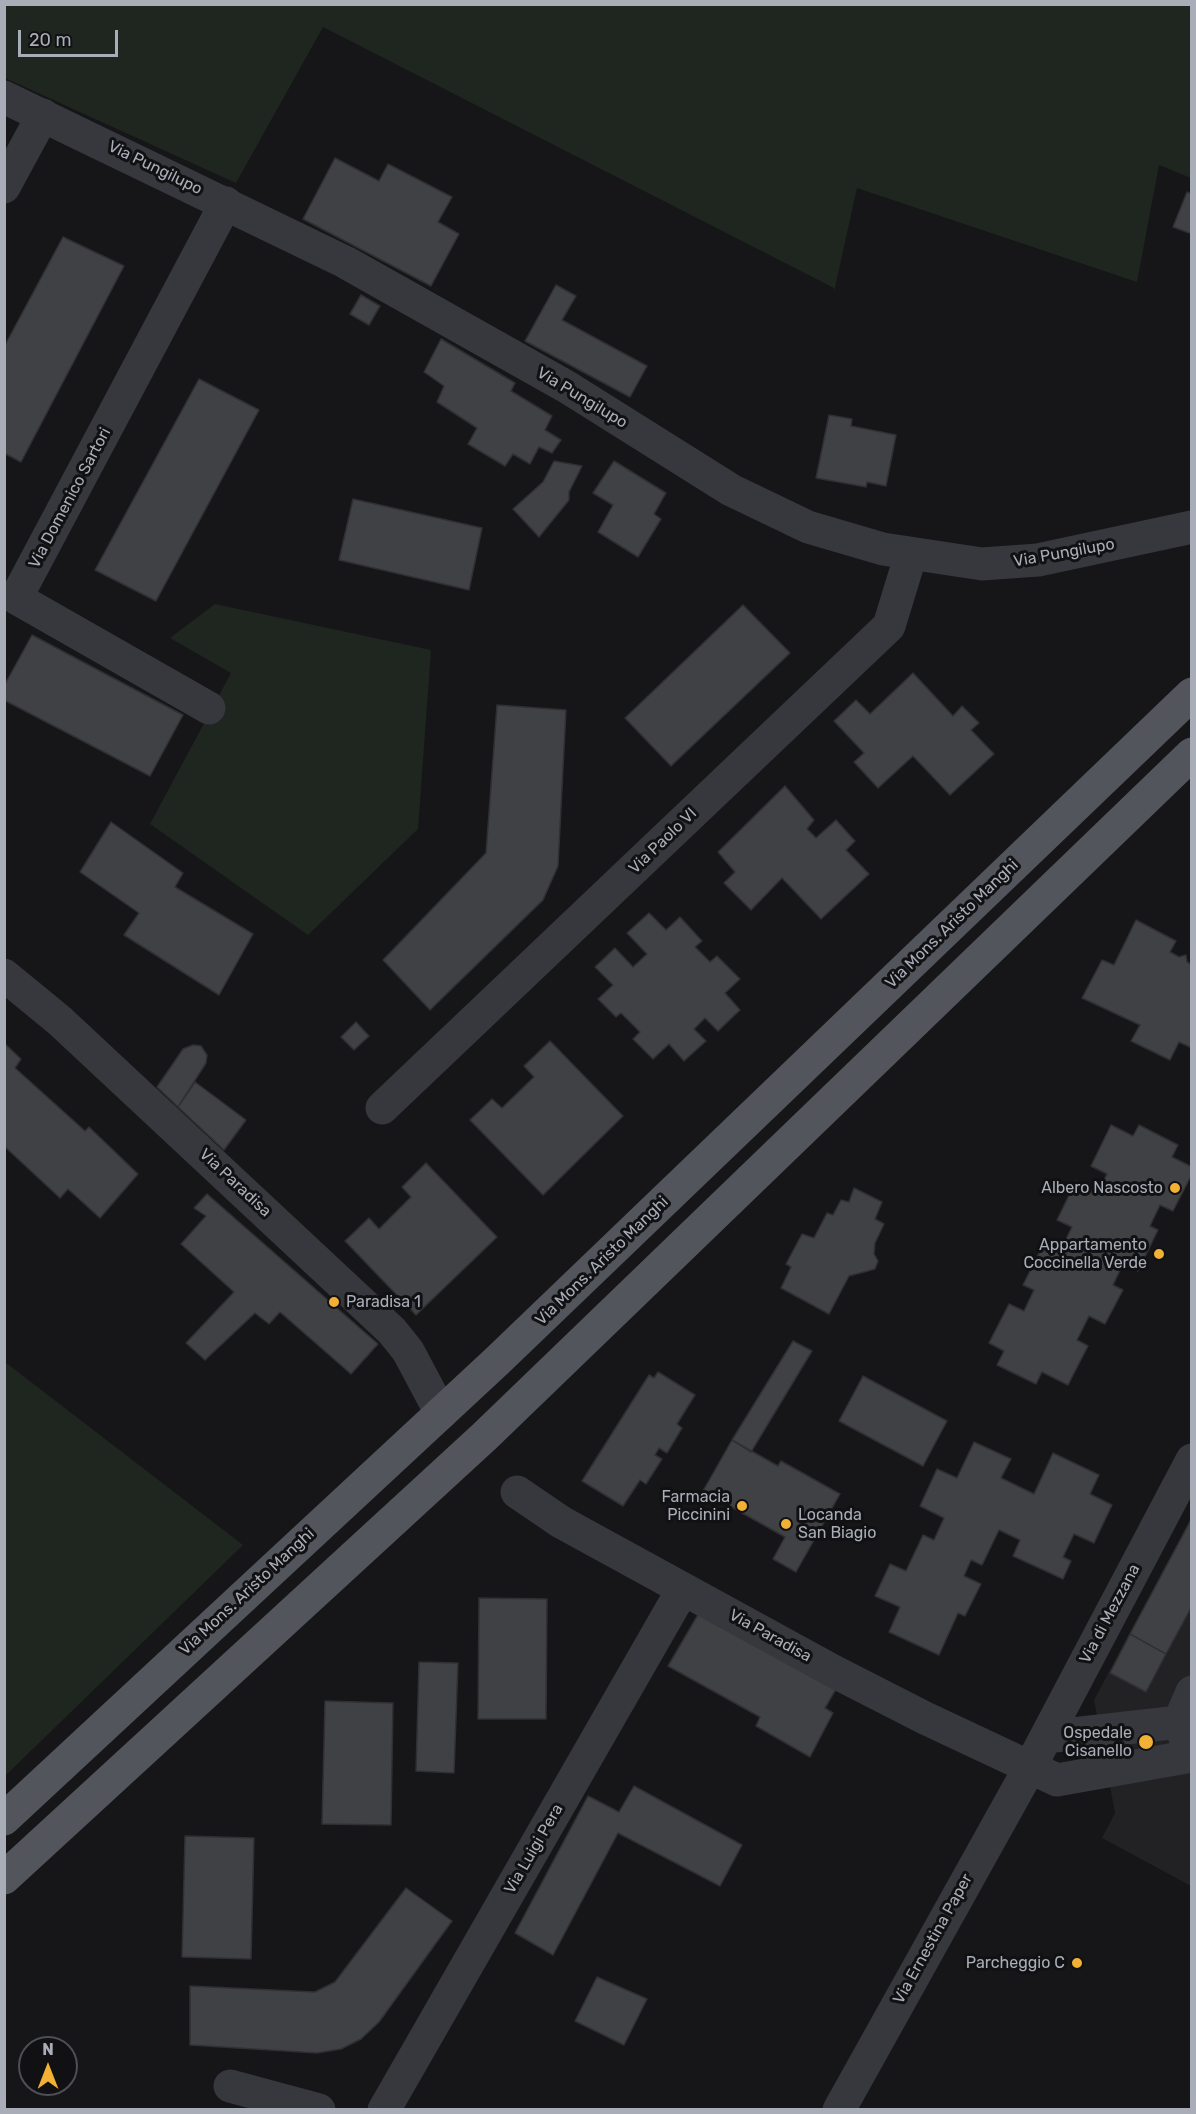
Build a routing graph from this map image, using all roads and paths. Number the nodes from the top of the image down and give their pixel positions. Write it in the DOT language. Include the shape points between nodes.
graph roads {
  1 [pos="4,97"];
  2 [pos="43,115"];
  3 [pos="4,187"];
  4 [pos="226,203"];
  5 [pos="1191,527"];
  6 [pos="911,554"];
  7 [pos="1191,694"];
  8 [pos="208,708"];
  9 [pos="1191,754"];
  10 [pos="4,975"];
  11 [pos="382,1108"];
  12 [pos="441,1413"];
  13 [pos="1191,1460"];
  14 [pos="517,1492"];
  15 [pos="683,1589"];
  16 [pos="1191,1692"];
  17 [pos="1179,1722"];
  18 [pos="1046,1737"];
  19 [pos="1191,1756"];
  20 [pos="1029,1769"];
  21 [pos="4,1819"];
  22 [pos="4,1878"];
  23 [pos="230,2086"];
  24 [pos="319,2109"];
  25 [pos="384,2109"];
  26 [pos="839,2109"];
  1 -- 2 [label="street, Via Pungilupo"];
  2 -- 3 [label="street"];
  2 -- 4 [label="street, Via Pungilupo"];
  4 -- 6 [label="street, Via Pungilupo" via="345,262 567,387 752,501 831,534"];
  4 -- 8 [label="street, Via Domenico Sartori" via="16,598"];
  5 -- 6 [label="street, Via Pungilupo" via="1023,562 982,564"];
  6 -- 11 [label="street, Via Paolo VI" via="889,626"];
  7 -- 12 [label="main road, Via Mons. Aristo Manghi"];
  9 -- 22 [label="main road" via="492,1429"];
  10 -- 12 [label="street, Via Paradisa" via="60,1021 392,1330 408,1351"];
  12 -- 21 [label="main road, Via Mons. Aristo Manghi"];
  13 -- 18 [label="street, Via di Mezzana"];
  14 -- 15 [label="street, Via Paradisa" via="561,1522"];
  15 -- 20 [label="street, Via Paradisa" via="843,1676"];
  15 -- 25 [label="street, Via Luigi Pera"];
  16 -- 17 [label="street"];
  17 -- 18 [label="street"];
  17 -- 19 [label="street"];
  18 -- 20 [label="street, Via di Mezzana"];
  19 -- 20 [label="street, Via Paradisa" via="1057,1780"];
  20 -- 26 [label="street, Via Ernestina Paper"];
  23 -- 24 [label="street"];
}
